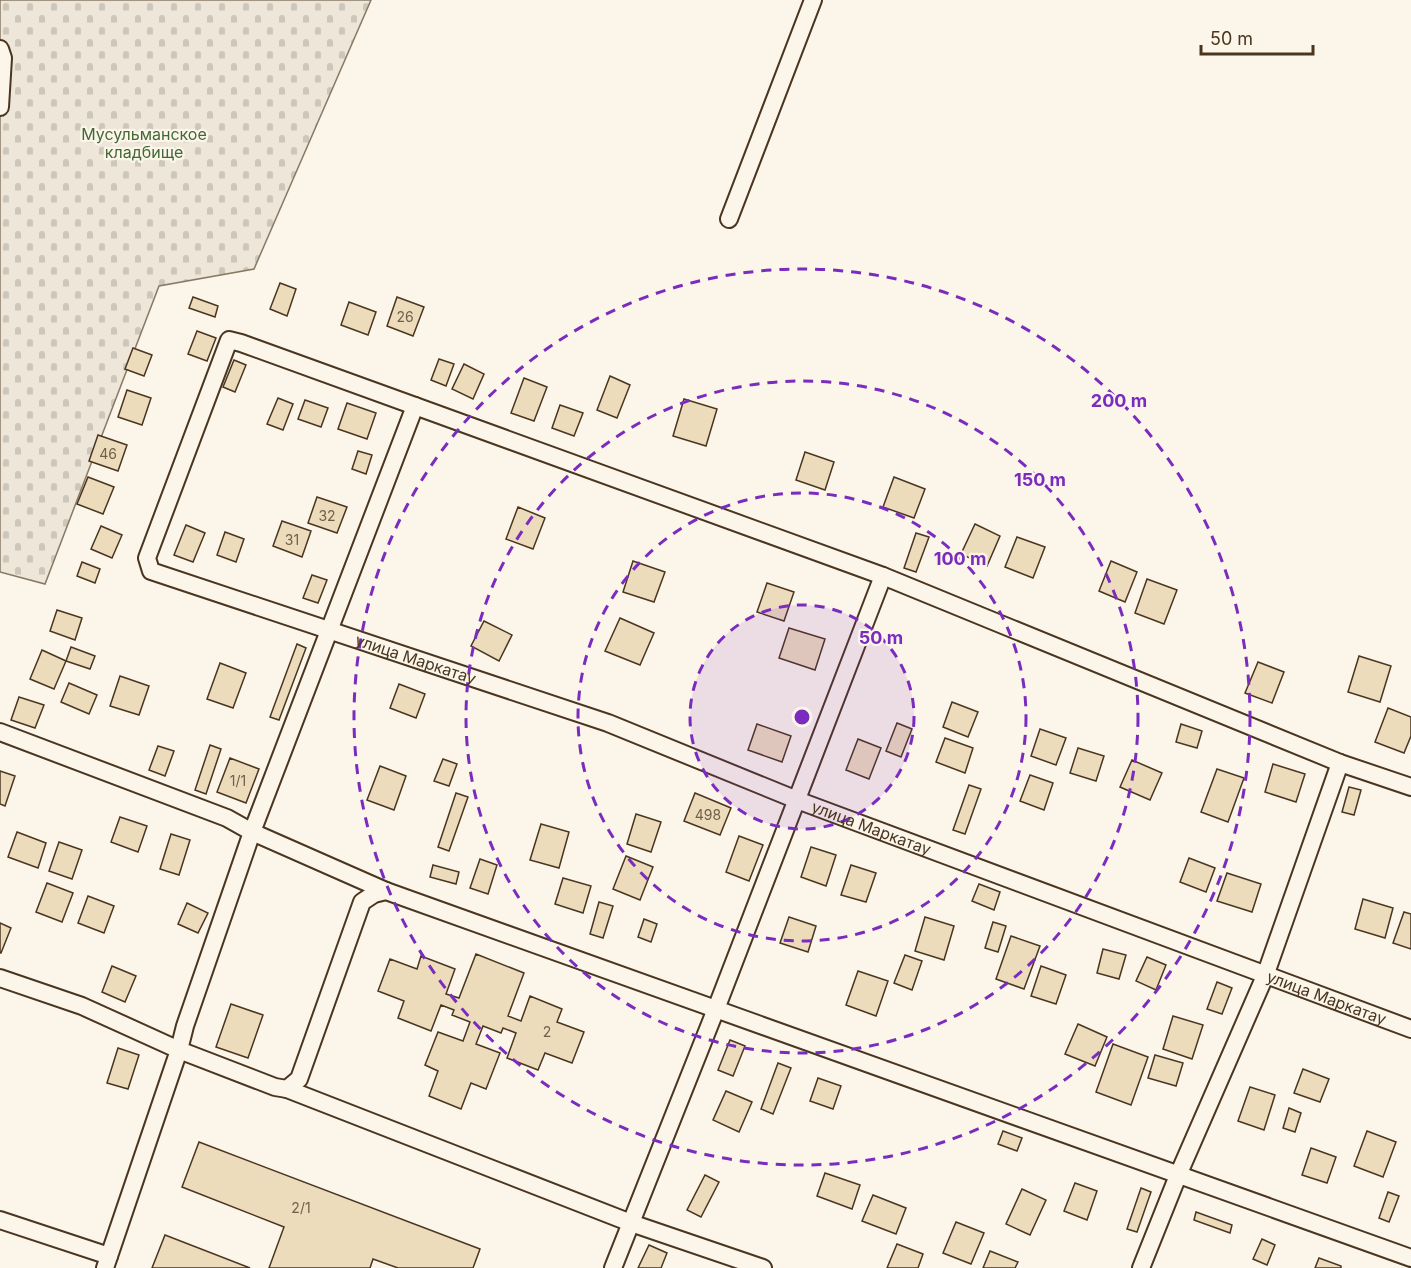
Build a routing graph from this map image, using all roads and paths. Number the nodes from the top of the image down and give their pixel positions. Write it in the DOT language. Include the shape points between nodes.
graph roads {
  1 [pos="813,0"];
  2 [pos="0,49"];
  3 [pos="0,107"];
  4 [pos="729,219"];
  5 [pos="415,406"];
  6 [pos="883,576"];
  7 [pos="329,631"];
  8 [pos="0,732"];
  9 [pos="1340,763"];
  10 [pos="1411,787"];
  11 [pos="797,800"];
  12 [pos="252,832"];
  13 [pos="386,891"];
  14 [pos="1265,976"];
  15 [pos="0,978"];
  16 [pos="716,1009"];
  17 [pos="1411,1029"];
  18 [pos="179,1050"];
  19 [pos="287,1089"];
  20 [pos="1179,1173"];
  21 [pos="0,1220"];
  22 [pos="631,1223"];
  23 [pos="1411,1258"];
  24 [pos="107,1262"];
  25 [pos="613,1268"];
  26 [pos="763,1268"];
  27 [pos="1141,1268"];
  1 -- 4 [label="street"];
  2 -- 3 [label="street"];
  5 -- 6 [label="street"];
  5 -- 7 [label="street"];
  5 -- 7 [label="street, улица Маркатау" via="229,340 147,558 151,572"];
  6 -- 9 [label="street"];
  6 -- 11 [label="street"];
  7 -- 11 [label="street, улица Маркатау" via="608,723"];
  7 -- 12 [label="street"];
  8 -- 12 [label="street" via="226,818"];
  9 -- 10 [label="street"];
  9 -- 14 [label="street"];
  11 -- 14 [label="street, улица Маркатау"];
  11 -- 16 [label="street"];
  12 -- 13 [label="street"];
  12 -- 18 [label="street"];
  13 -- 16 [label="street"];
  13 -- 19 [label="street" via="362,902 299,1079"];
  14 -- 17 [label="street, улица Маркатау"];
  14 -- 20 [label="street"];
  15 -- 18 [label="street" via="82,1006"];
  16 -- 20 [label="street"];
  16 -- 22 [label="street"];
  18 -- 19 [label="street" via="275,1088"];
  18 -- 24 [label="street"];
  19 -- 22 [label="street"];
  20 -- 23 [label="street"];
  20 -- 27 [label="street"];
  21 -- 24 [label="street"];
  22 -- 25 [label="street"];
  22 -- 26 [label="street"];
}
